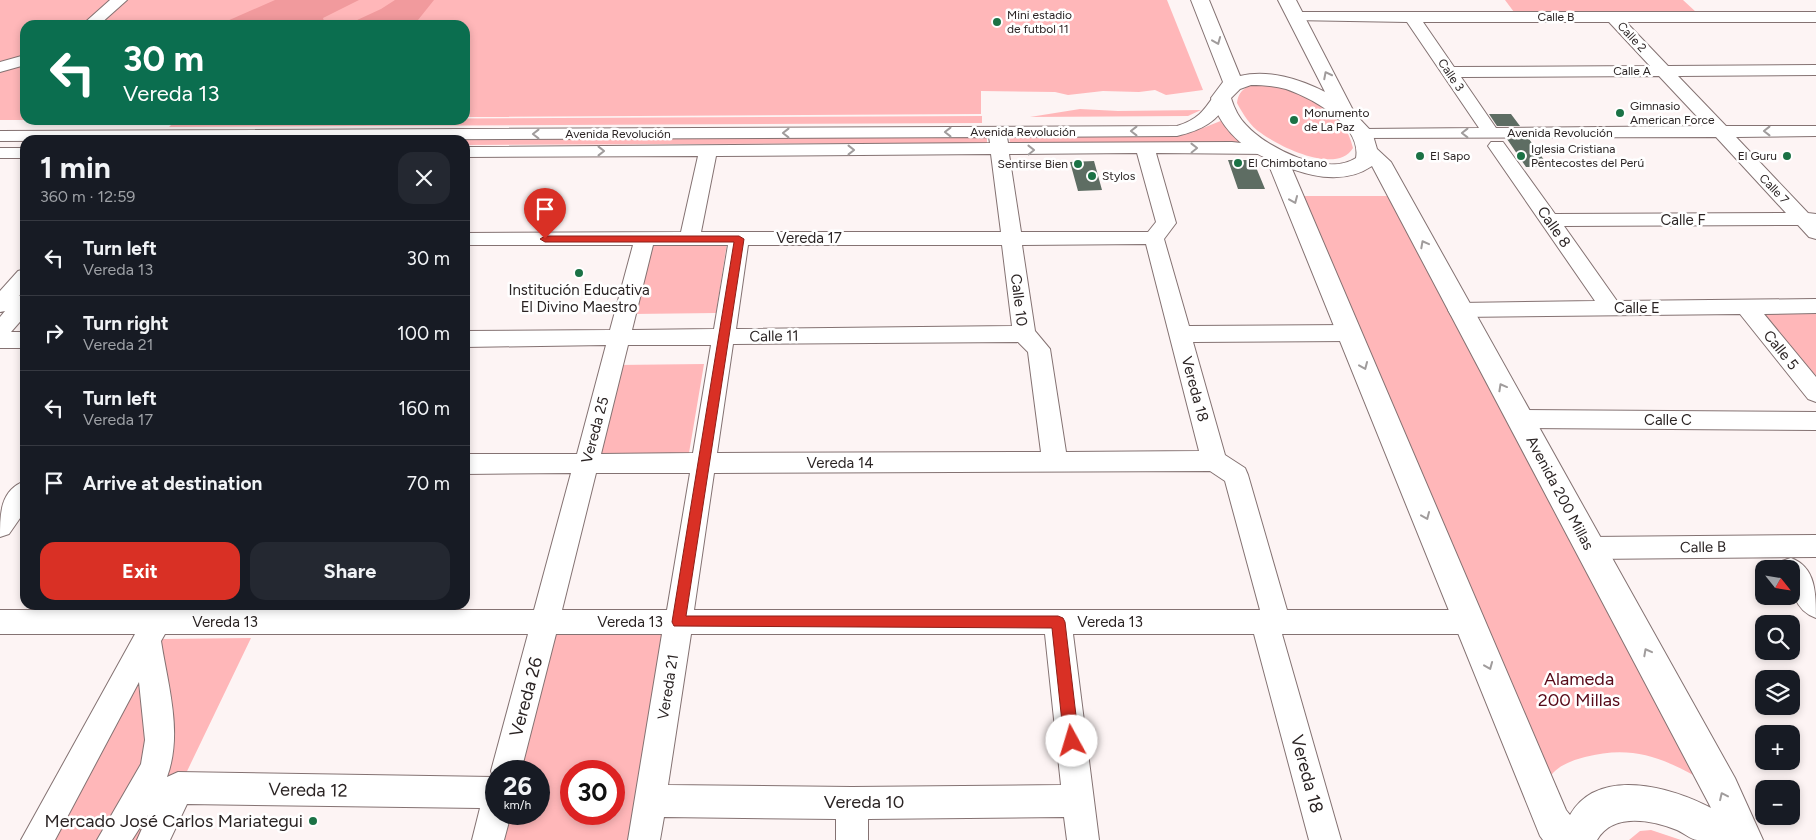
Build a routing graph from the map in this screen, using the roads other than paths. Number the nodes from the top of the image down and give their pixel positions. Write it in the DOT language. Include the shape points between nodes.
graph roads {
  1 [pos="119,0"];
  2 [pos="1200,0"];
  3 [pos="1287,0"];
  4 [pos="1494,0"];
  5 [pos="1693,0"];
  6 [pos="1412,17"];
  7 [pos="1508,17"];
  8 [pos="1613,17"];
  9 [pos="1712,17"];
  10 [pos="1816,17"];
  11 [pos="1297,18"];
  12 [pos="96,20"];
  13 [pos="20,62"];
  14 [pos="0,68"];
  15 [pos="1816,70"];
  16 [pos="1663,71"];
  17 [pos="1449,72"];
  18 [pos="1227,90"];
  19 [pos="1816,131"];
  20 [pos="0,136"];
  21 [pos="20,136"];
  22 [pos="470,138"];
  23 [pos="1362,138"];
  24 [pos="1727,138"];
  25 [pos="1494,139"];
  26 [pos="998,141"];
  27 [pos="1816,144"];
  28 [pos="1145,148"];
  29 [pos="708,151"];
  30 [pos="470,152"];
  31 [pos="1269,152"];
  32 [pos="1550,220"];
  33 [pos="1812,224"];
  34 [pos="1011,238"];
  35 [pos="1154,238"];
  36 [pos="470,239"];
  37 [pos="645,239"];
  38 [pos="690,239"];
  39 [pos="739,239"];
  40 [pos="20,282"];
  41 [pos="0,305"];
  42 [pos="1816,306"];
  43 [pos="1746,307"];
  44 [pos="20,308"];
  45 [pos="1611,308"];
  46 [pos="1458,310"];
  47 [pos="0,331"];
  48 [pos="1349,333"];
  49 [pos="1024,334"];
  50 [pos="1180,334"];
  51 [pos="724,337"];
  52 [pos="619,338"];
  53 [pos="470,339"];
  54 [pos="0,340"];
  55 [pos="20,340"];
  56 [pos="1816,392"];
  57 [pos="1520,419"];
  58 [pos="1816,421"];
  59 [pos="1214,461"];
  60 [pos="1055,462"];
  61 [pos="470,464"];
  62 [pos="586,464"];
  63 [pos="704,464"];
  64 [pos="20,498"];
  65 [pos="0,526"];
  66 [pos="1776,546"];
  67 [pos="1816,546"];
  68 [pos="1590,548"];
  69 [pos="1785,560"];
  70 [pos="1800,582"];
  71 [pos="1816,606"];
  72 [pos="0,622"];
  73 [pos="545,622"];
  74 [pos="679,622"];
  75 [pos="1058,622"];
  76 [pos="1271,622"];
  77 [pos="1471,622"];
  78 [pos="152,631"];
  79 [pos="509,760"];
  80 [pos="147,787"];
  81 [pos="178,788"];
  82 [pos="485,793"];
  83 [pos="650,801"];
  84 [pos="1078,801"];
  85 [pos="852,803"];
  86 [pos="492,825"];
  87 [pos="37,840"];
  88 [pos="113,840"];
  89 [pos="153,840"];
  90 [pos="488,840"];
  91 [pos="644,840"];
  92 [pos="852,840"];
  93 [pos="1083,840"];
  94 [pos="1324,840"];
  95 [pos="1567,840"];
  96 [pos="1577,840"];
  97 [pos="1727,840"];
  98 [pos="1744,840"];
  1 -- 12 [label="street"];
  2 -- 18 [label="main road, one-way"];
  3 -- 11 [label="main road, Avenida 200 Millas"];
  4 -- 7 [label="street"];
  5 -- 9 [label="street"];
  6 -- 7 [label="street, Calle B"];
  6 -- 11 [label="street, Calle B"];
  6 -- 17 [label="street, Calle 3"];
  7 -- 8 [label="street, Calle B"];
  8 -- 9 [label="street, Calle B"];
  8 -- 16 [label="street, Calle 2"];
  9 -- 10 [label="street, Calle B"];
  23 -- 11 [label="main road, Avenida 200 Millas, one-way"];
  13 -- 14 [label="street"];
  15 -- 16 [label="street, Calle A"];
  16 -- 17 [label="street, Calle A"];
  16 -- 24 [label="street, Calle 2"];
  17 -- 25 [label="street, Calle 3"];
  18 -- 23 [label="main road" via="1251,79 1285,82 1319,96"];
  18 -- 26 [label="street, Avenida Revolución, one-way" via="1204,122 1177,131"];
  18 -- 31 [label="main road" via="1230,120 1244,136"];
  19 -- 24 [label="street, Avenida Revolución, one-way"];
  20 -- 21 [label="street, Avenida Revolución"];
  26 -- 22 [label="street, Avenida Revolución, one-way"];
  23 -- 25 [label="street, Avenida Revolución"];
  23 -- 31 [label="main road" via="1365,161 1344,172 1307,166"];
  46 -- 23 [label="main road, Avenida 200 Millas, one-way" via="1380,162"];
  24 -- 25 [label="street, Avenida Revolución"];
  24 -- 27 [label="street, Avenida Revolución"];
  24 -- 33 [label="street, Calle 7"];
  25 -- 32 [label="street, Calle 8"];
  26 -- 28 [label="street, Avenida Revolución, one-way"];
  29 -- 26 [label="street, Avenida Revolución, one-way"];
  26 -- 34 [label="street, Calle 10"];
  28 -- 31 [label="street, Avenida Revolución, one-way" via="1232,147"];
  28 -- 35 [label="street" via="1166,223"];
  30 -- 29 [label="street, Avenida Revolución, one-way"];
  29 -- 38 [label="street"];
  31 -- 48 [label="main road, one-way"];
  32 -- 33 [label="street, Calle F"];
  32 -- 45 [label="street, Calle 8"];
  34 -- 35 [label="street, Vereda 17"];
  34 -- 39 [label="street, Vereda 17"];
  34 -- 49 [label="street, Calle 10"];
  35 -- 50 [label="street, Vereda 18"];
  36 -- 37 [label="street, Vereda 17"];
  37 -- 38 [label="street, Vereda 17"];
  37 -- 52 [label="street, Vereda 25"];
  38 -- 39 [label="street, Vereda 17"];
  39 -- 51 [label="street, Vereda 21"];
  40 -- 41 [label="street"];
  42 -- 43 [label="street, Calle E"];
  43 -- 45 [label="street, Calle E"];
  43 -- 56 [label="street, Calle 5"];
  44 -- 47 [label="street"];
  45 -- 46 [label="street, Calle E"];
  57 -- 46 [label="main road, Avenida 200 Millas, one-way"];
  48 -- 50 [label="street"];
  48 -- 77 [label="main road, one-way"];
  49 -- 51 [label="street, Calle 11"];
  49 -- 60 [label="street, Calle 10" via="1039,349"];
  50 -- 59 [label="street, Vereda 18"];
  51 -- 52 [label="street, Calle 11"];
  51 -- 63 [label="street, Vereda 21"];
  52 -- 53 [label="street, Calle 11"];
  52 -- 62 [label="street, Vereda 25"];
  54 -- 55 [label="street"];
  57 -- 58 [label="street, Calle C"];
  57 -- 68 [label="main road, Avenida 200 Millas"];
  59 -- 60 [label="street, Vereda 14"];
  59 -- 76 [label="street, Vereda 18" via="1236,475"];
  60 -- 63 [label="street, Vereda 14"];
  61 -- 62 [label="street, Vereda 14"];
  62 -- 63 [label="street, Vereda 14"];
  62 -- 73 [label="street, Vereda 25"];
  63 -- 74 [label="street, Vereda 21"];
  64 -- 65 [label="street"];
  66 -- 67 [label="street, Calle B"];
  66 -- 68 [label="street, Calle B"];
  66 -- 69 [label="street"];
  98 -- 68 [label="main road, Avenida 200 Millas, one-way" via="1722,791"];
  70 -- 71 [label="street"];
  72 -- 78 [label="street, Vereda 13"];
  73 -- 74 [label="street, Vereda 13"];
  73 -- 78 [label="street, Vereda 13"];
  73 -- 79 [label="street, Vereda 26"];
  74 -- 75 [label="street, Vereda 13"];
  74 -- 83 [label="street, Vereda 21"];
  75 -- 76 [label="street, Vereda 13"];
  75 -- 84 [label="street"];
  76 -- 77 [label="street, Vereda 13"];
  76 -- 94 [label="street, Vereda 18"];
  77 -- 95 [label="main road, one-way" via="1553,823"];
  78 -- 80 [label="street" via="159,752"];
  78 -- 87 [label="street"];
  80 -- 81 [label="street, Vereda 12"];
  80 -- 88 [label="street"];
  81 -- 82 [label="street, Vereda 12"];
  81 -- 89 [label="street"];
  83 -- 85 [label="street, Vereda 10"];
  83 -- 91 [label="street, Vereda 21"];
  84 -- 85 [label="street, Vereda 10"];
  84 -- 93 [label="street"];
  85 -- 92 [label="street"];
  86 -- 90 [label="street"];
  96 -- 97 [label="main road" via="1581,829 1595,813 1614,804 1638,802 1665,807 1693,818"];
}
